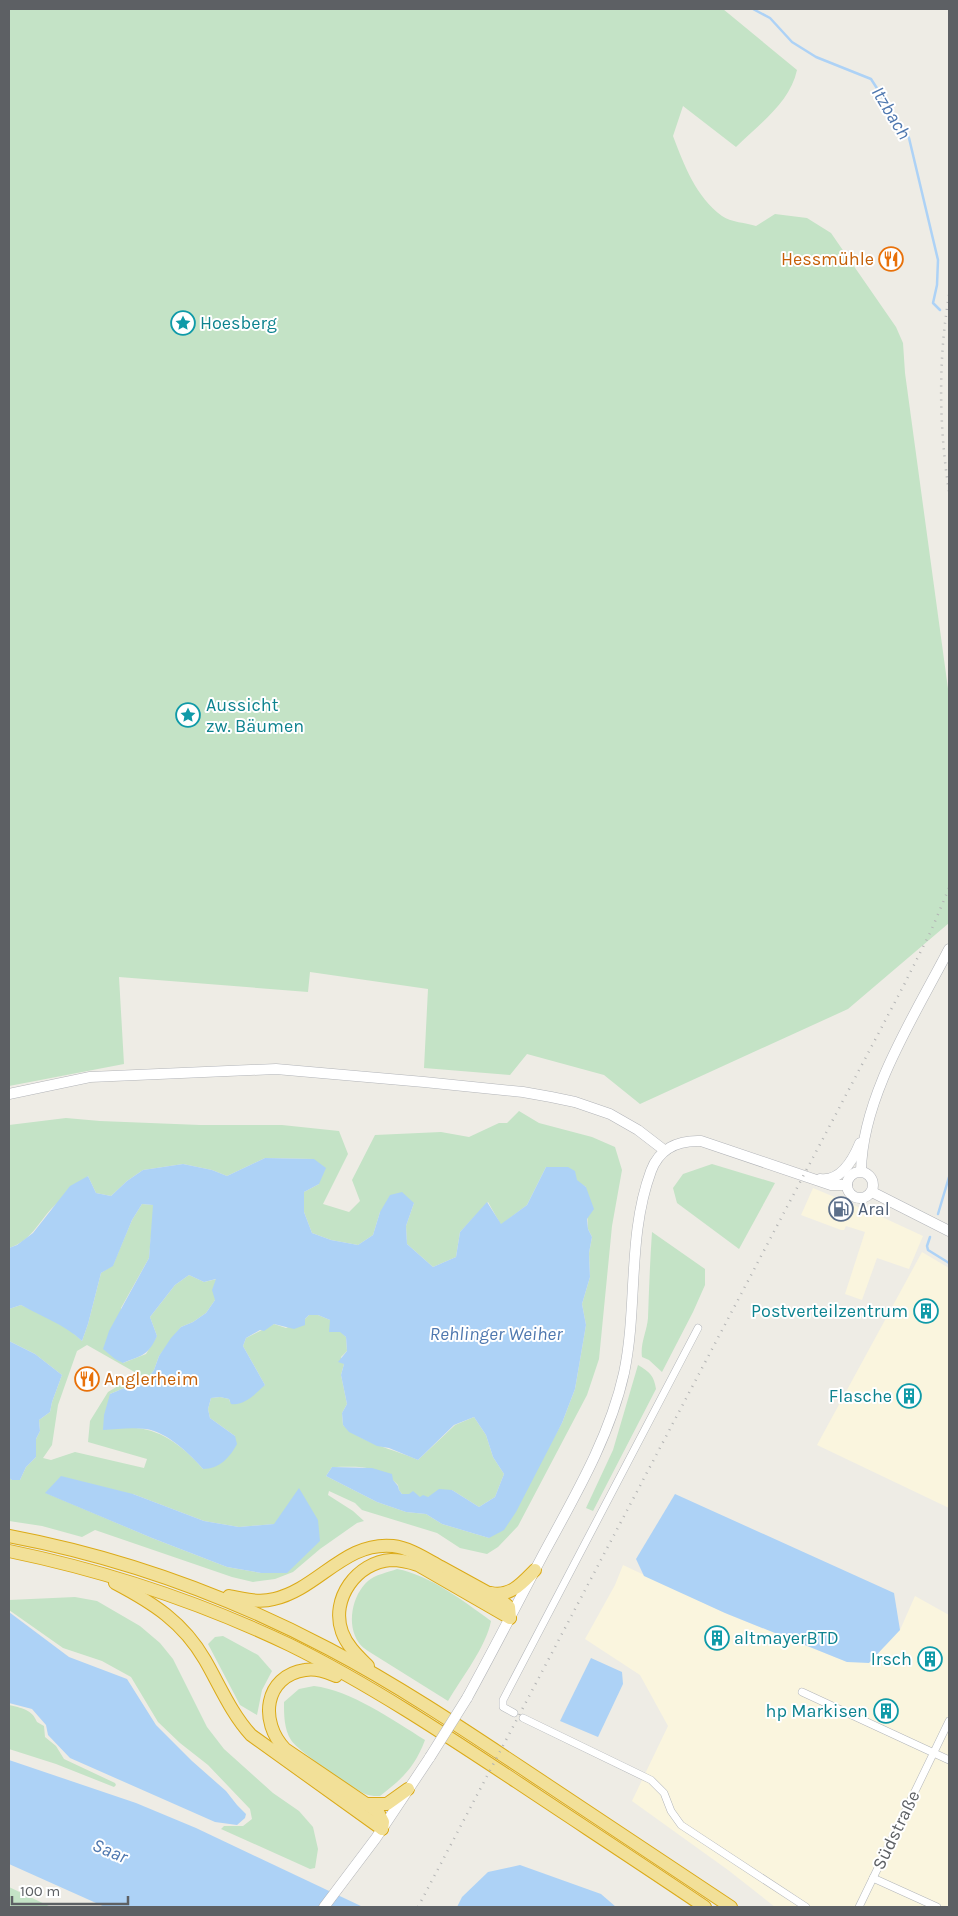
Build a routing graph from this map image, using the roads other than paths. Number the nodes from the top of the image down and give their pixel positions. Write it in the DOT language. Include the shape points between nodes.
graph roads {
  1 [pos="949,950"];
  2 [pos="9,1094"];
  3 [pos="868,1126"];
  4 [pos="664,1150"];
  5 [pos="861,1171"];
  6 [pos="812,1178"];
  7 [pos="847,1185"];
  8 [pos="872,1192"];
  9 [pos="949,1231"];
  10 [pos="698,1328"];
  11 [pos="9,1536"];
  12 [pos="9,1551"];
  13 [pos="89,1570"];
  14 [pos="535,1570"];
  15 [pos="182,1584"];
  16 [pos="486,1592"];
  17 [pos="510,1618"];
  18 [pos="379,1677"];
  19 [pos="365,1686"];
  20 [pos="802,1692"];
  21 [pos="514,1713"];
  22 [pos="523,1718"];
  23 [pos="949,1720"];
  24 [pos="934,1753"];
  25 [pos="949,1760"];
  26 [pos="408,1790"];
  27 [pos="363,1804"];
  28 [pos="382,1829"];
  29 [pos="873,1878"];
  30 [pos="324,1907"];
  31 [pos="705,1907"];
  32 [pos="731,1907"];
  33 [pos="806,1907"];
  34 [pos="859,1907"];
  35 [pos="937,1907"];
  1 -- 3 [label="main road" via="881,1084"];
  2 -- 4 [label="main road" via="90,1077 285,1070 552,1096 610,1114"];
  3 -- 5 [label="main road"];
  3 -- 6 [label="main road" via="848,1166 832,1178"];
  4 -- 6 [label="main road" via="675,1144 701,1141"];
  4 -- 14 [label="main road" via="656,1159 644,1195 635,1241 630,1332 624,1373 613,1411 579,1488"];
  5 -- 7 [label="main road" via="849,1177"];
  5 -- 8 [label="main road" via="870,1175 874,1184"];
  6 -- 7 [label="main road"];
  7 -- 8 [label="main road" via="850,1194 859,1198"];
  8 -- 9 [label="main road"];
  10 -- 21 [label="street" via="503,1700 503,1707"];
  11 -- 15 [label="highway" via="92,1555"];
  12 -- 13 [label="highway"];
  13 -- 19 [label="highway" via="213,1611 290,1646"];
  13 -- 28 [label="highway" via="146,1599 168,1615 196,1646 239,1722 251,1736"];
  14 -- 16 [label="highway" via="510,1591 500,1594"];
  14 -- 17 [label="main road"];
  15 -- 16 [label="highway" via="243,1599 273,1600 297,1591 357,1551 381,1545 410,1551"];
  15 -- 18 [label="highway" via="296,1632"];
  16 -- 17 [label="highway" via="509,1607"];
  17 -- 18 [label="highway" via="418,1565 391,1560 365,1568 346,1589 339,1617 348,1644"];
  17 -- 26 [label="main road, bridge" via="467,1698"];
  18 -- 32 [label="highway" via="471,1734"];
  19 -- 27 [label="highway" via="323,1671 307,1669 290,1675 280,1684 272,1697 268,1714 274,1734 285,1749"];
  19 -- 31 [label="highway" via="463,1746"];
  20 -- 24 [label="street"];
  22 -- 33 [label="street" via="652,1780 664,1793 681,1825"];
  23 -- 24 [label="street, Südstraße"];
  24 -- 25 [label="street"];
  24 -- 29 [label="street, Südstraße"];
  26 -- 27 [label="highway" via="386,1804"];
  26 -- 28 [label="main road"];
  27 -- 28 [label="highway" via="381,1816"];
  28 -- 30 [label="main road"];
  29 -- 34 [label="street, Südstraße"];
  29 -- 35 [label="street"];
}
